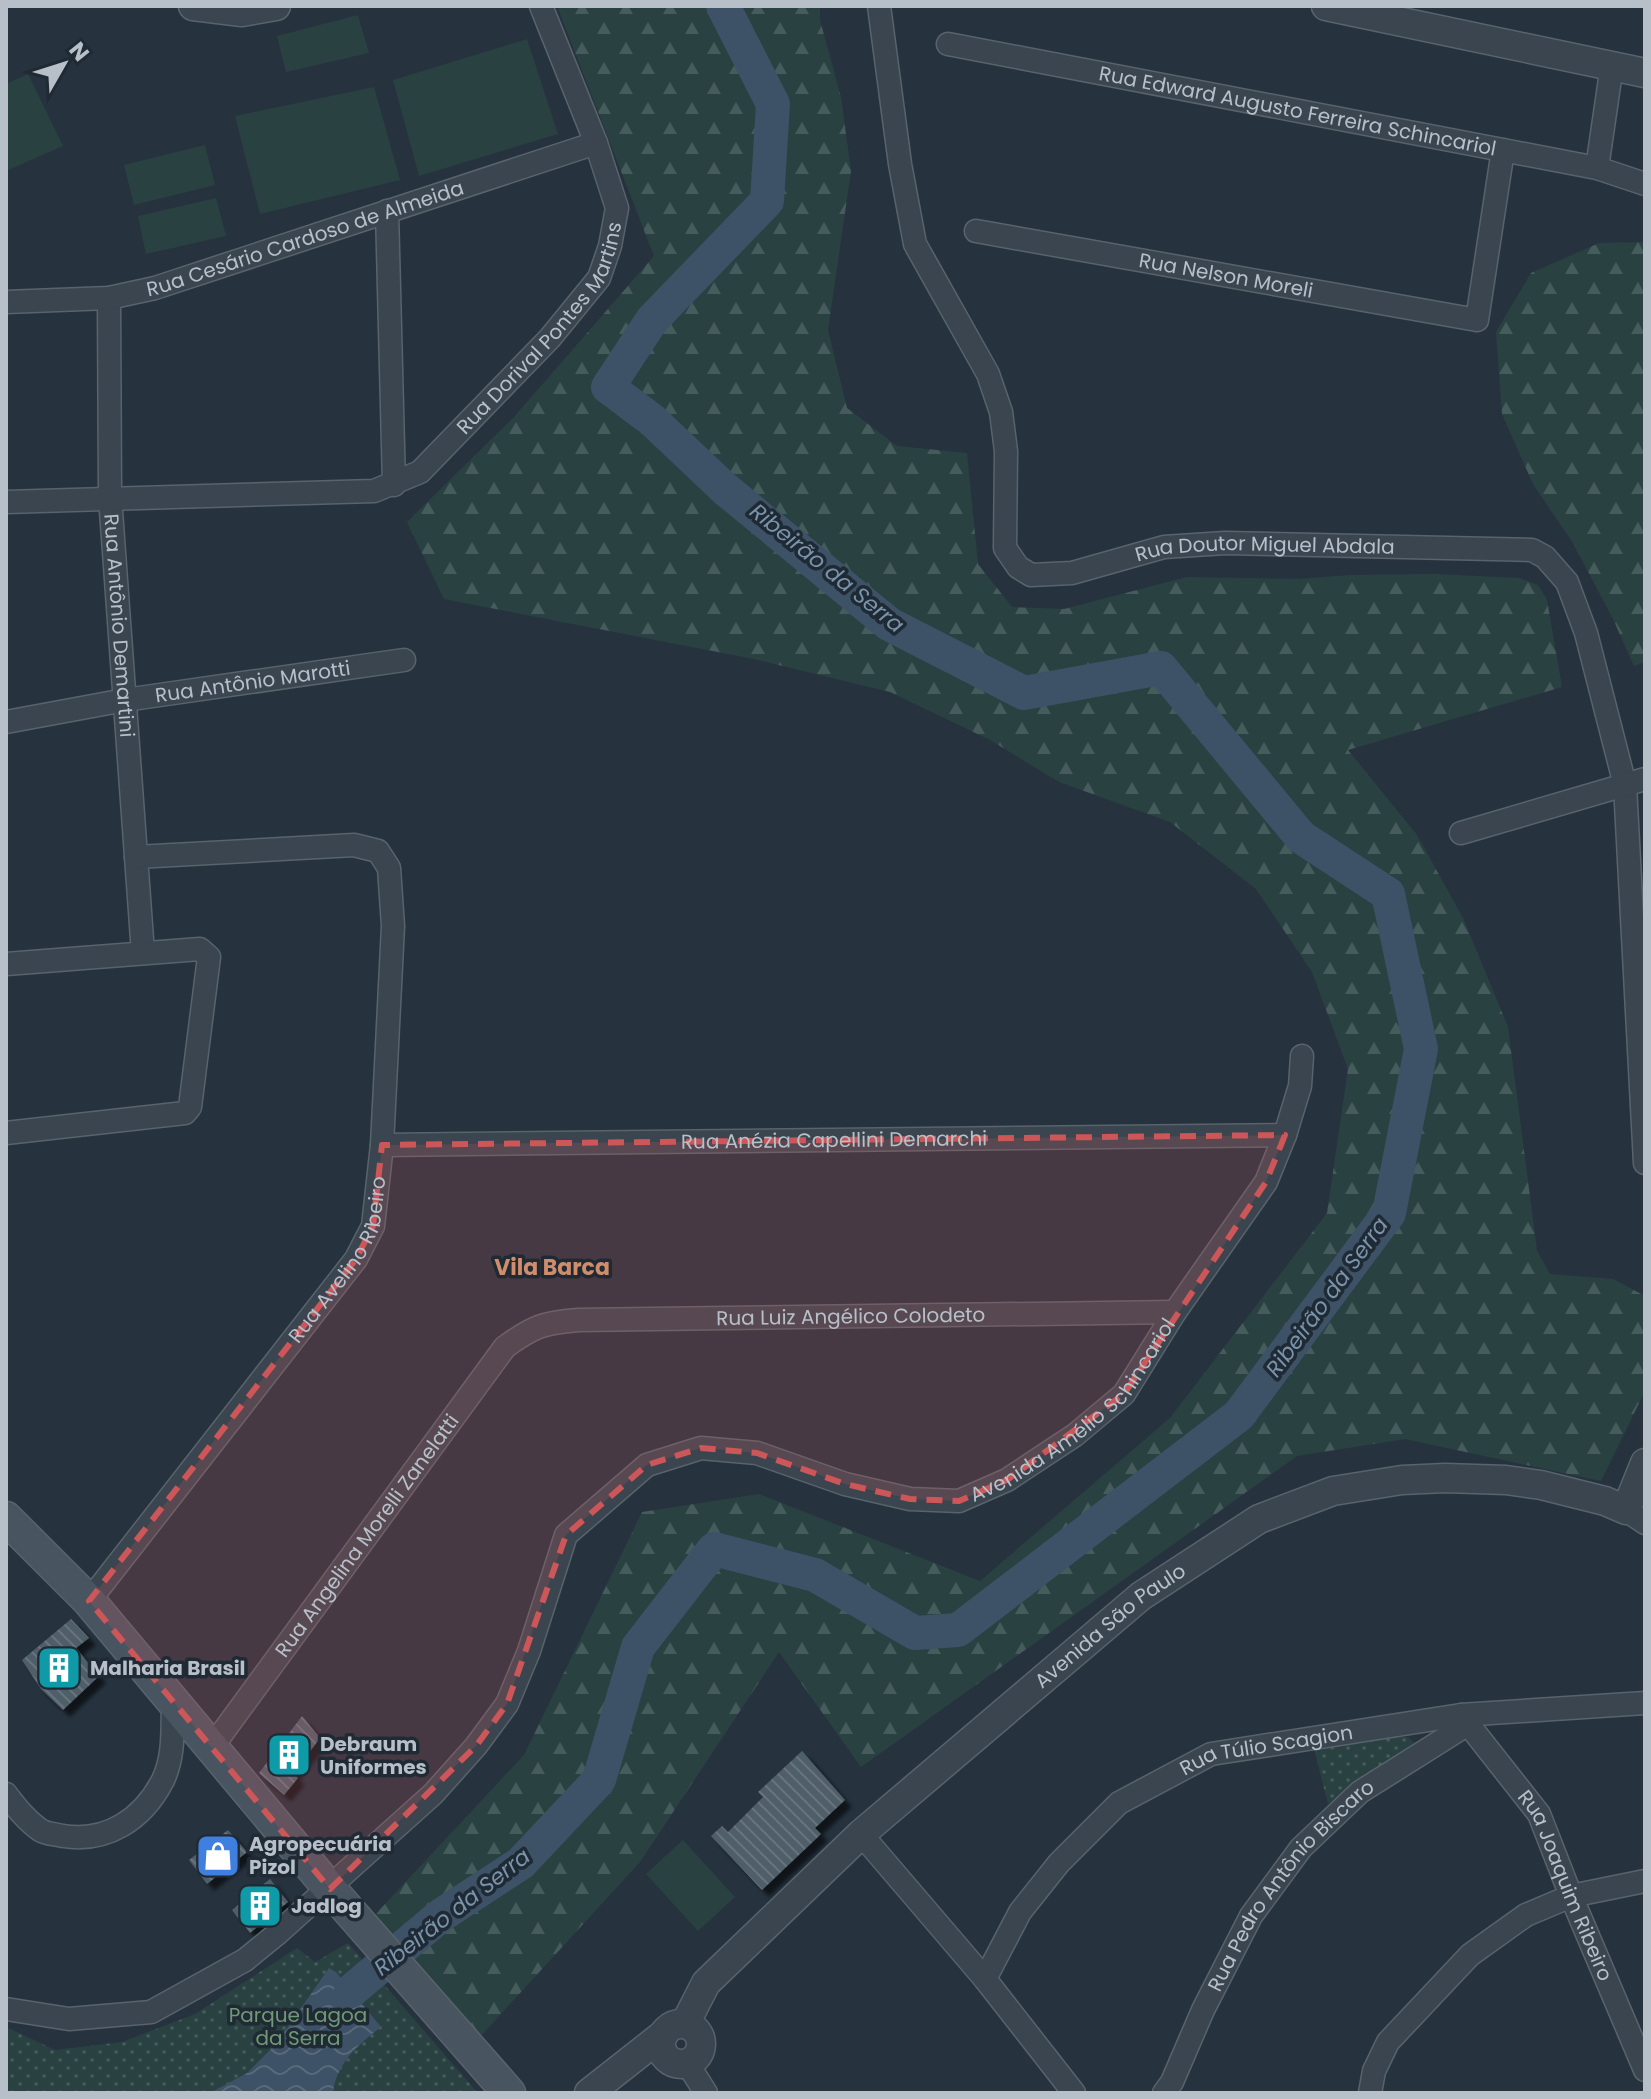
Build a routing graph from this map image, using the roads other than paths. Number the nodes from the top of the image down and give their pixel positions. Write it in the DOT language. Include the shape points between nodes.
graph roads {
  1 [pos="193,6"];
  2 [pos="276,6"];
  3 [pos="541,6"];
  4 [pos="879,6"];
  5 [pos="1326,6"];
  6 [pos="948,44"];
  7 [pos="1612,65"];
  8 [pos="1645,73"];
  9 [pos="596,143"];
  10 [pos="1503,150"];
  11 [pos="1597,168"];
  12 [pos="1645,183"];
  13 [pos="387,211"];
  14 [pos="976,231"];
  15 [pos="109,298"];
  16 [pos="6,302"];
  17 [pos="394,485"];
  18 [pos="110,497"];
  19 [pos="6,502"];
  20 [pos="404,660"];
  21 [pos="125,700"];
  22 [pos="6,722"];
  23 [pos="1635,782"];
  24 [pos="1461,833"];
  25 [pos="136,857"];
  26 [pos="143,953"];
  27 [pos="6,964"];
  28 [pos="1302,1056"];
  29 [pos="1642,1099"];
  30 [pos="6,1133"];
  31 [pos="1285,1135"];
  32 [pos="382,1145"];
  33 [pos="1645,1163"];
  34 [pos="1175,1312"];
  35 [pos="528,1330"];
  36 [pos="1645,1463"];
  37 [pos="1635,1516"];
  38 [pos="6,1518"];
  39 [pos="89,1601"];
  40 [pos="173,1701"];
  41 [pos="1645,1703"];
  42 [pos="1464,1720"];
  43 [pos="212,1747"];
  44 [pos="6,1794"];
  45 [pos="861,1834"];
  46 [pos="1645,1881"];
  47 [pos="1571,1896"];
  48 [pos="337,1897"];
  49 [pos="985,1979"];
  50 [pos="6,2009"];
  51 [pos="674,2029"];
  52 [pos="679,2062"];
  53 [pos="1645,2070"];
  54 [pos="509,2093"];
  55 [pos="589,2093"];
  56 [pos="615,2093"];
  57 [pos="706,2093"];
  58 [pos="1074,2093"];
  59 [pos="1164,2093"];
  60 [pos="1370,2093"];
  1 -- 2 [label="street" via="242,12"];
  3 -- 9 [label="street, Rua Dorival Pontes Martins"];
  4 -- 23 [label="street, Rua Doutor Miguel Abdala" via="915,244 988,374 1001,412 1005,548 1018,567 1031,575 1072,573 1164,547 1225,543 1532,550 1567,582"];
  5 -- 7 [label="street"];
  6 -- 10 [label="street, Rua Edward Augusto Ferreira Schincariol"];
  7 -- 8 [label="street"];
  7 -- 11 [label="street"];
  9 -- 13 [label="street, Rua Cesário Cardoso de Almeida"];
  9 -- 17 [label="street, Rua Dorival Pontes Martins" via="617,208 599,278 550,338 420,472"];
  10 -- 11 [label="street, Rua Edward Augusto Ferreira Schincariol"];
  10 -- 14 [label="street, Rua Nelson Moreli" via="1477,320"];
  11 -- 12 [label="street, Rua Edward Augusto Ferreira Schincariol"];
  13 -- 15 [label="street, Rua Cesário Cardoso de Almeida" via="155,288"];
  13 -- 17 [label="street"];
  15 -- 16 [label="street, Rua Cesário Cardoso de Almeida"];
  15 -- 18 [label="street, Rua Antônio Demartini"];
  17 -- 18 [label="street" via="374,491"];
  18 -- 19 [label="street"];
  18 -- 21 [label="street, Rua Antônio Demartini"];
  20 -- 21 [label="street, Rua Antônio Marotti"];
  21 -- 22 [label="street, Rua Antônio Marotti"];
  21 -- 25 [label="street, Rua Antônio Demartini"];
  23 -- 24 [label="street"];
  23 -- 29 [label="street, Rua Doutor Miguel Abdala"];
  25 -- 26 [label="street, Rua Antônio Demartini"];
  25 -- 32 [label="street, Rua Avelino Ribeiro" via="354,845 378,851 389,868 393,926"];
  26 -- 27 [label="street"];
  26 -- 30 [label="street" via="200,949 209,957 190,1107 179,1116"];
  28 -- 31 [label="street, Avenida Amélio Schincariol" via="1300,1086"];
  29 -- 33 [label="street, Rua Doutor Miguel Abdala"];
  31 -- 32 [label="street, Rua Anézia Capellini Demarchi"];
  31 -- 34 [label="street, Avenida Amélio Schincariol" via="1266,1182"];
  32 -- 39 [label="street, Rua Avelino Ribeiro" via="373,1226 356,1259"];
  34 -- 35 [label="street, Rua Luiz Angélico Colodeto" via="578,1320 547,1322"];
  34 -- 48 [label="street, Avenida Amélio Schincariol" via="1124,1394 1075,1435 1007,1480 959,1501 910,1499 845,1484 757,1453 701,1448 647,1465 566,1535 507,1704 476,1746"];
  35 -- 43 [label="street, Rua Angelina Morelli Zanelatti" via="505,1347"];
  36 -- 37 [label="street"];
  37 -- 45 [label="street, Avenida São Paulo" via="1605,1501 1541,1485 1445,1478 1333,1491 1259,1519 1141,1596"];
  38 -- 39 [label="main road"];
  39 -- 40 [label="main road"];
  40 -- 43 [label="main road"];
  40 -- 44 [label="street" via="172,1751 164,1779 147,1805 118,1829 80,1839 42,1832"];
  41 -- 42 [label="street, Rua Túlio Scagion"];
  42 -- 47 [label="street, Rua Joaquim Ribeiro" via="1539,1814"];
  42 -- 49 [label="street, Rua Túlio Scagion" via="1211,1754 1167,1776 1119,1803 1059,1863 1020,1912"];
  42 -- 59 [label="street, Rua Pedro Antônio Biscaro" via="1360,1792 1301,1848 1251,1916"];
  43 -- 48 [label="main road"];
  45 -- 49 [label="street"];
  45 -- 51 [label="street, Avenida São Paulo" via="706,1983"];
  46 -- 47 [label="street"];
  47 -- 53 [label="street, Rua Joaquim Ribeiro"];
  47 -- 60 [label="street" via="1526,1915 1470,1955 1388,2042"];
  48 -- 50 [label="street, Avenida Amélio Schincariol" via="245,1960 151,2012 69,2019"];
  48 -- 54 [label="main road"];
  49 -- 58 [label="street"];
  51 -- 52 [label="street" via="697,2031 702,2044 696,2057"];
  51 -- 55 [label="street"];
  52 -- 56 [label="street" via="641,2073"];
  52 -- 57 [label="street"];
}
